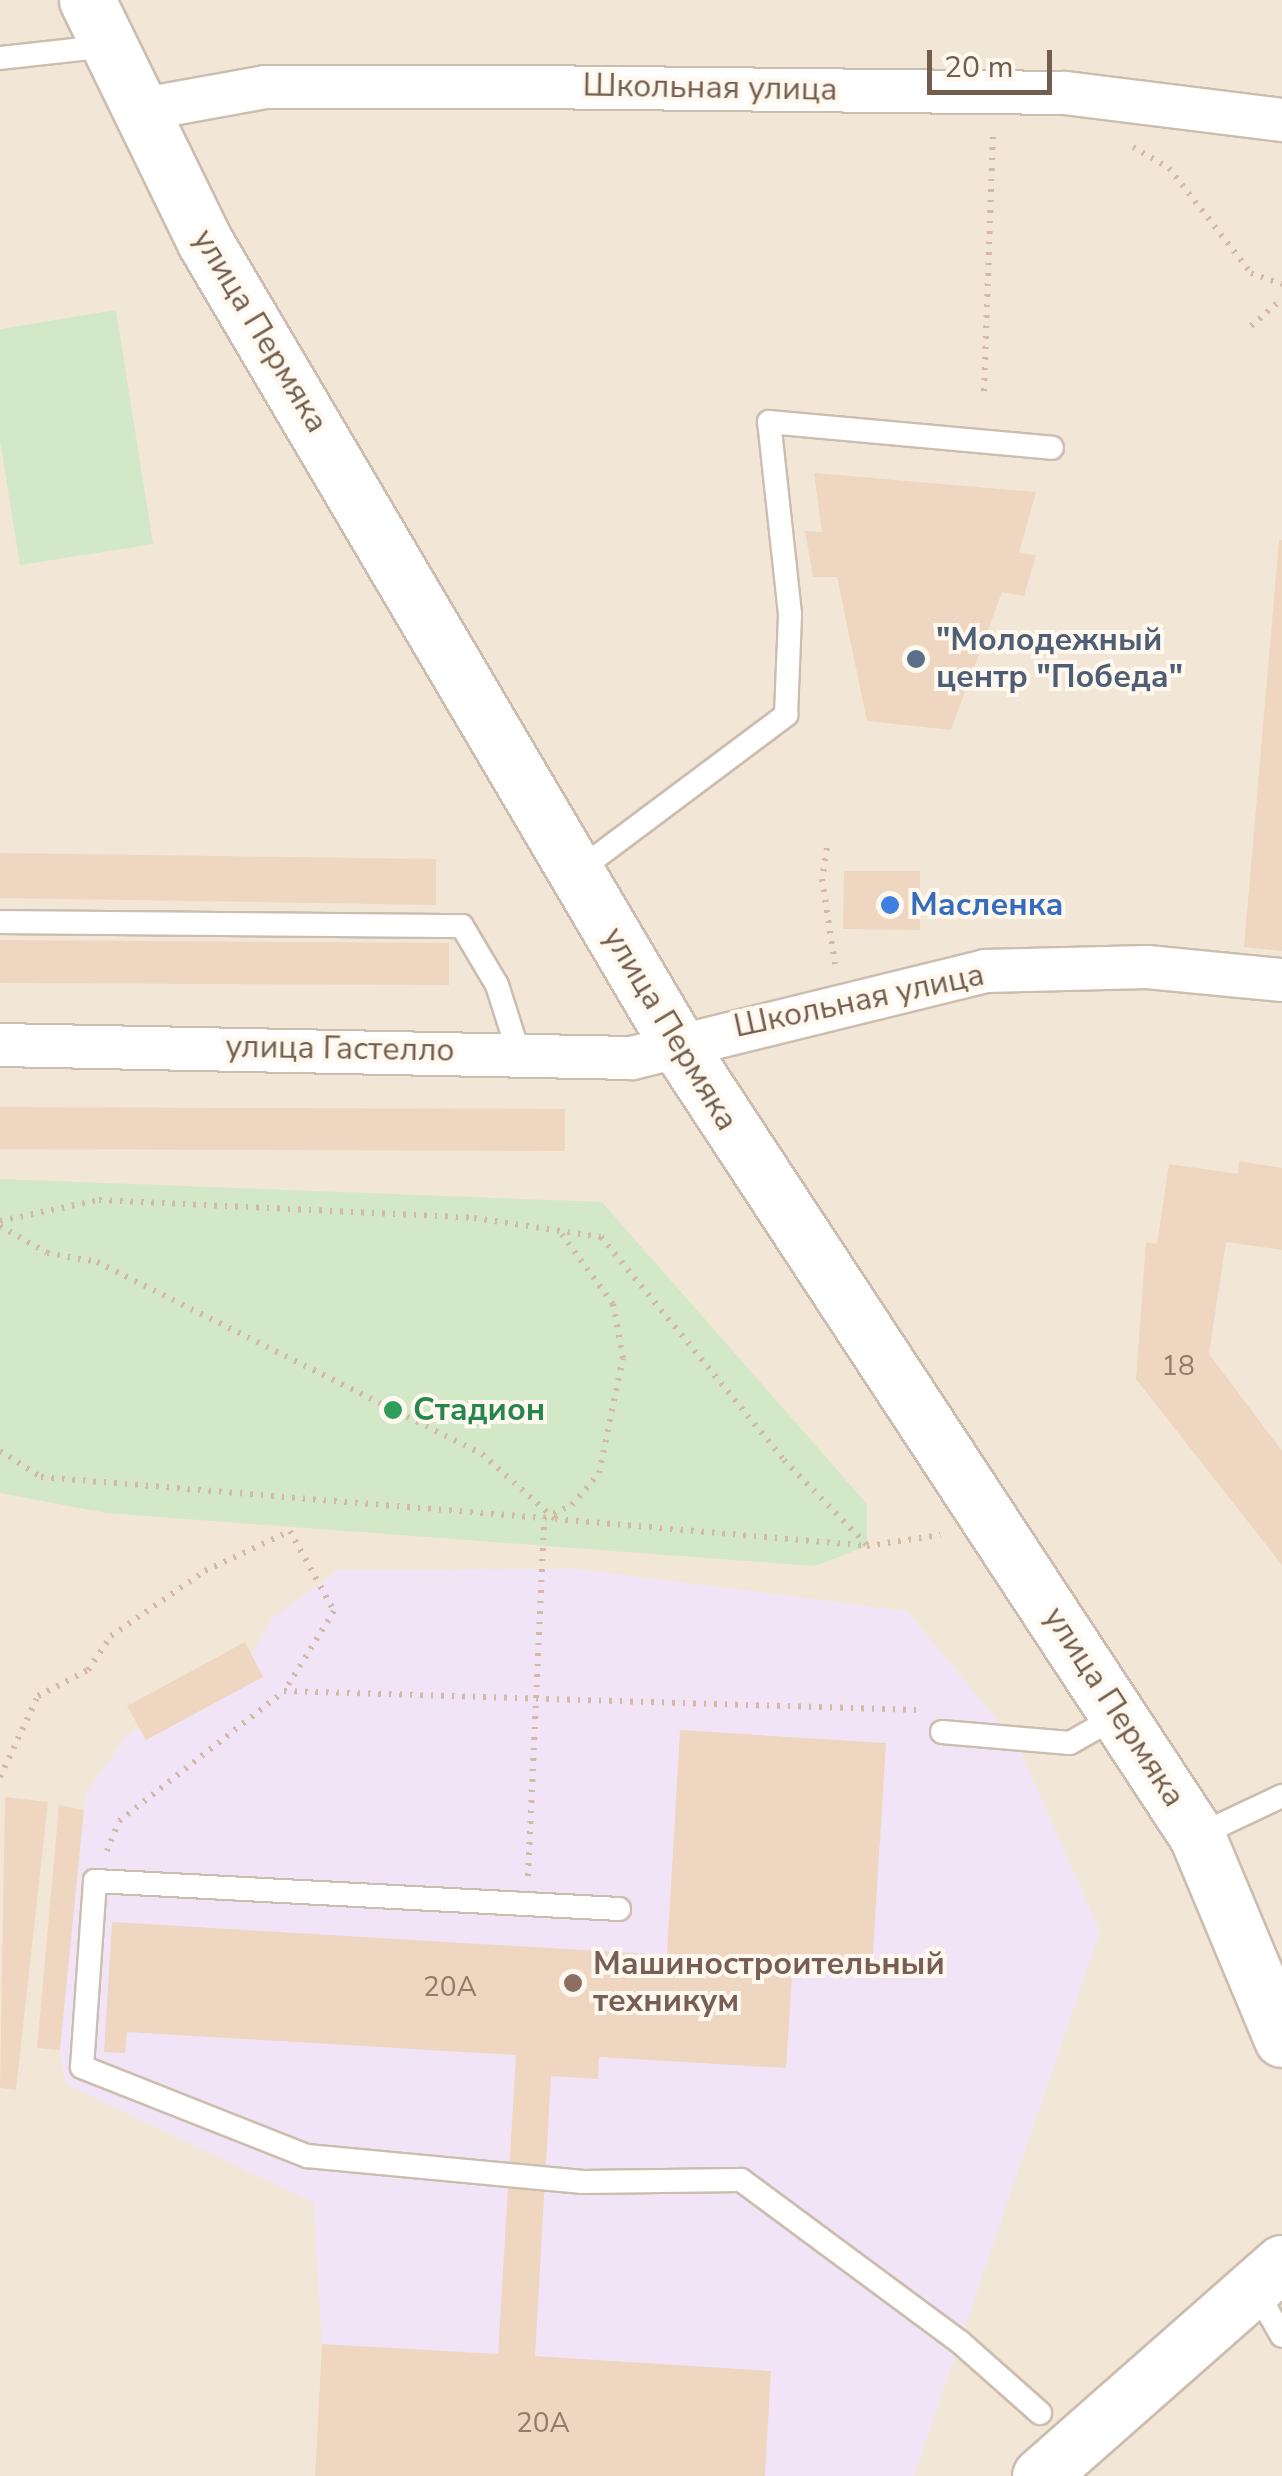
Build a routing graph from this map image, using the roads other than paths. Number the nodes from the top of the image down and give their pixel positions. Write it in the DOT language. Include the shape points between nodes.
graph roads {
  1 [pos="98,23"];
  2 [pos="0,58"];
  3 [pos="139,110"];
  4 [pos="1282,120"];
  5 [pos="1052,448"];
  6 [pos="576,873"];
  7 [pos="0,922"];
  8 [pos="1282,980"];
  9 [pos="0,1045"];
  10 [pos="678,1045"];
  11 [pos="518,1051"];
  12 [pos="1122,1714"];
  13 [pos="941,1721"];
  14 [pos="1282,1796"];
  15 [pos="1197,1836"];
  16 [pos="619,1909"];
  17 [pos="1282,2039"];
  18 [pos="1266,2273"];
  19 [pos="1282,2336"];
  20 [pos="1040,2412"];
  21 [pos="1040,2476"];
  1 -- 2 [label="lane"];
  1 -- 3 [label="main road, улица Пермяка"];
  3 -- 4 [label="street, Школьная улица" via="265,87 994,91"];
  3 -- 6 [label="main road, улица Пермяка" via="206,242"];
  5 -- 6 [label="lane" via="769,422 790,614 786,715"];
  6 -- 10 [label="main road, улица Пермяка"];
  7 -- 11 [label="lane" via="462,926 497,986"];
  8 -- 10 [label="street, Школьная улица" via="1148,967 985,971 838,1000"];
  9 -- 11 [label="street, улица Гастелло"];
  10 -- 11 [label="street, улица Гастелло" via="632,1058"];
  10 -- 12 [label="main road, улица Пермяка" via="842,1304"];
  12 -- 13 [label="lane" via="1070,1743"];
  12 -- 15 [label="main road, улица Пермяка"];
  14 -- 15 [label="lane"];
  15 -- 17 [label="main road, улица Пермяка"];
  16 -- 20 [label="lane" via="95,1880 82,2067 308,2156 583,2182 741,2180 960,2342"];
  18 -- 19 [label="lane"];
  18 -- 21 [label="main road"];
}
